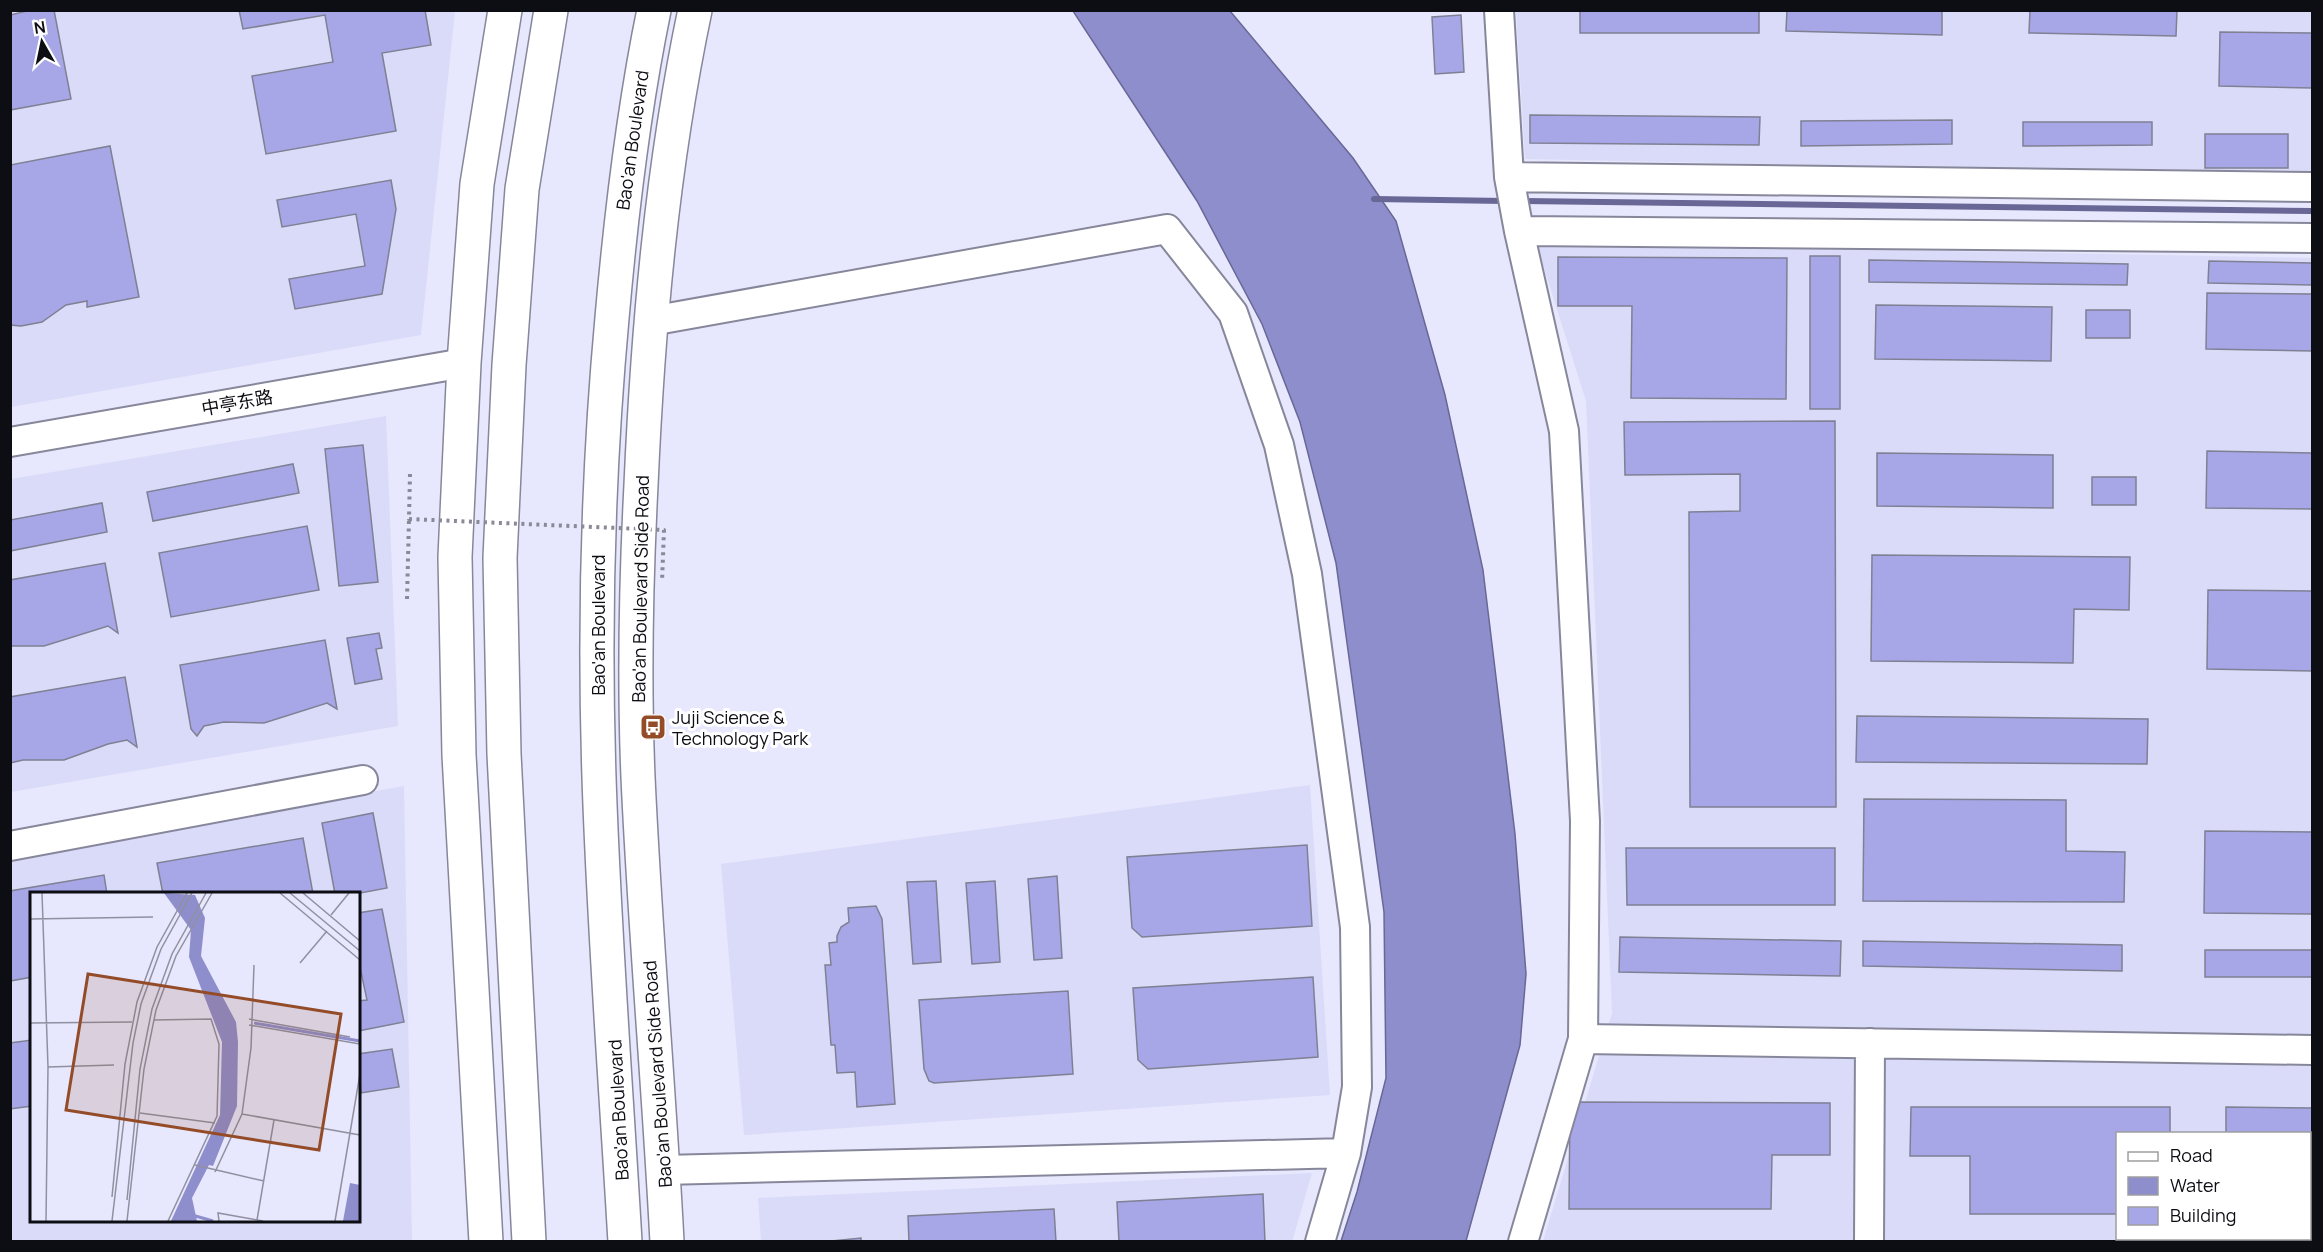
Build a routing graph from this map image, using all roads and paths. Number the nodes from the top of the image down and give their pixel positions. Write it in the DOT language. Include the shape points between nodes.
graph roads {
  1 [pos="505,10"];
  2 [pos="526,10"];
  3 [pos="551,10"];
  4 [pos="654,10"];
  5 [pos="695,10"];
  6 [pos="1499,10"];
  7 [pos="490,104"];
  8 [pos="1510,183"];
  9 [pos="2313,187"];
  10 [pos="1518,224"];
  11 [pos="2313,238"];
  12 [pos="651,321"];
  13 [pos="464,363"];
  14 [pos="10,442"];
  15 [pos="410,474"];
  16 [pos="409,519"];
  17 [pos="638,537"];
  18 [pos="663,582"];
  19 [pos="407,599"];
  20 [pos="502,660"];
  21 [pos="599,777"];
  22 [pos="363,780"];
  23 [pos="10,846"];
  24 [pos="467,895"];
  25 [pos="1583,1039"];
  26 [pos="1870,1043"];
  27 [pos="2313,1050"];
  28 [pos="1346,1153"];
  29 [pos="663,1170"];
  30 [pos="486,1242"];
  31 [pos="530,1242"];
  32 [pos="625,1242"];
  33 [pos="667,1242"];
  34 [pos="1320,1242"];
  35 [pos="1523,1242"];
  36 [pos="1869,1242"];
  1 -- 7 [label="main road"];
  2 -- 7 [label="main road"];
  3 -- 20 [label="main road" via="522,189 500,558"];
  4 -- 21 [label="main road, Bao'an Boulevard" via="620,223 605,398 597,583"];
  5 -- 12 [label="main road, Bao'an Boulevard Side Road" via="680,82"];
  6 -- 8 [label="street"];
  7 -- 13 [label="main road" via="477,184"];
  8 -- 9 [label="street"];
  8 -- 10 [label="street"];
  10 -- 11 [label="street"];
  10 -- 25 [label="street" via="1564,431 1586,820"];
  12 -- 17 [label="main road, Bao'an Boulevard Side Road"];
  12 -- 28 [label="street" via="1167,229 1233,313 1279,445 1307,574 1355,927 1358,1087"];
  13 -- 14 [label="street, 中亭东路"];
  13 -- 24 [label="main road" via="455,557 459,755"];
  15 -- 16 [label="path, bridge"];
  16 -- 18 [label="path, bridge" via="664,530"];
  16 -- 19 [label="path"];
  17 -- 21 [label="main road"];
  17 -- 29 [label="main road, Bao'an Boulevard Side Road" via="638,775"];
  20 -- 24 [label="main road"];
  20 -- 31 [label="main road"];
  21 -- 32 [label="main road, Bao'an Boulevard"];
  22 -- 23 [label="street"];
  24 -- 30 [label="main road"];
  25 -- 26 [label="street"];
  25 -- 35 [label="street"];
  26 -- 27 [label="street"];
  26 -- 36 [label="street"];
  28 -- 29 [label="street"];
  28 -- 34 [label="street"];
  29 -- 33 [label="main road, Bao'an Boulevard Side Road"];
}
